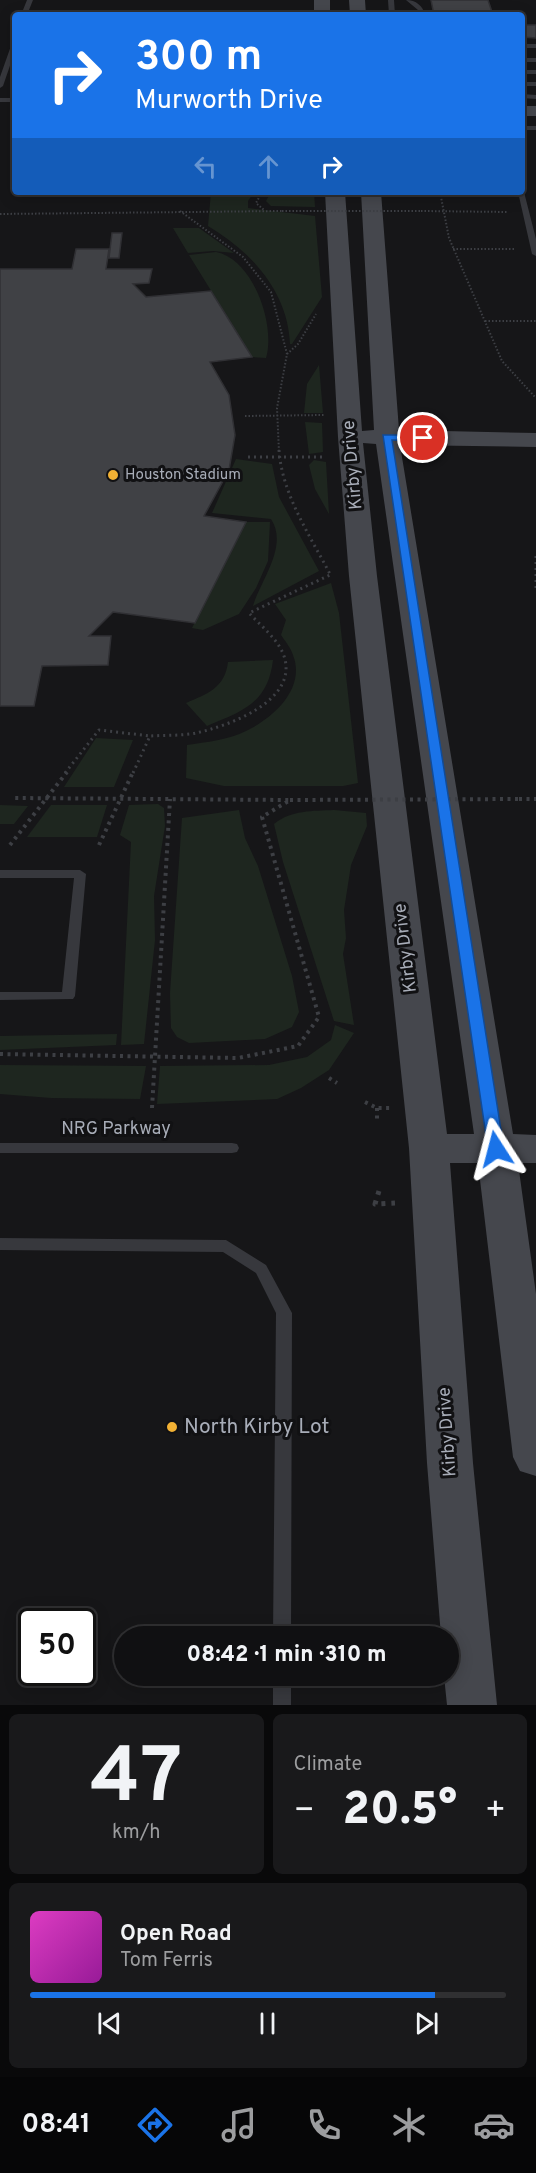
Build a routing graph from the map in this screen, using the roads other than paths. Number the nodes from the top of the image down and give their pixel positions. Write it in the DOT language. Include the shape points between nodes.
graph roads {
  1 [pos="409,0"];
  2 [pos="422,12"];
  3 [pos="12,51"];
  4 [pos="0,86"];
  5 [pos="335,195"];
  6 [pos="371,195"];
  7 [pos="522,195"];
  8 [pos="535,251"];
  9 [pos="340,267"];
  10 [pos="376,267"];
  11 [pos="387,437"];
  12 [pos="536,440"];
  13 [pos="340,447"];
  14 [pos="429,711"];
  15 [pos="379,712"];
  16 [pos="0,874"];
  17 [pos="0,996"];
  18 [pos="0,1148"];
  19 [pos="232,1148"];
  20 [pos="429,1148"];
  21 [pos="496,1149"];
  22 [pos="536,1149"];
  23 [pos="0,1244"];
  24 [pos="536,1457"];
  25 [pos="282,1626"];
  26 [pos="282,1686"];
  27 [pos="282,1705"];
  28 [pos="472,1705"];
  1 -- 2 [label="lane"];
  3 -- 4 [label="lane"];
  5 -- 9 [label="main road, Kirby Drive"];
  6 -- 10 [label="main road, Kirby Drive"];
  7 -- 8 [label="lane"];
  9 -- 10 [label="main road"];
  9 -- 13 [label="main road, Kirby Drive"];
  10 -- 11 [label="main road, Kirby Drive"];
  11 -- 12 [label="main road"];
  11 -- 13 [label="main road"];
  11 -- 14 [label="main road, Kirby Drive"];
  13 -- 15 [label="main road, Kirby Drive"];
  14 -- 15 [label="main road"];
  14 -- 21 [label="main road, Kirby Drive"];
  15 -- 20 [label="main road, Kirby Drive"];
  16 -- 17 [label="lane" via="80,874 68,996"];
  18 -- 19 [label="lane, NRG Parkway"];
  20 -- 21 [label="main road"];
  20 -- 28 [label="main road, Kirby Drive" via="450,1463"];
  21 -- 22 [label="main road"];
  21 -- 24 [label="main road, Kirby Drive"];
  23 -- 25 [label="lane" via="226,1245 261,1269 284,1313"];
  26 -- 27 [label="lane"];
}
